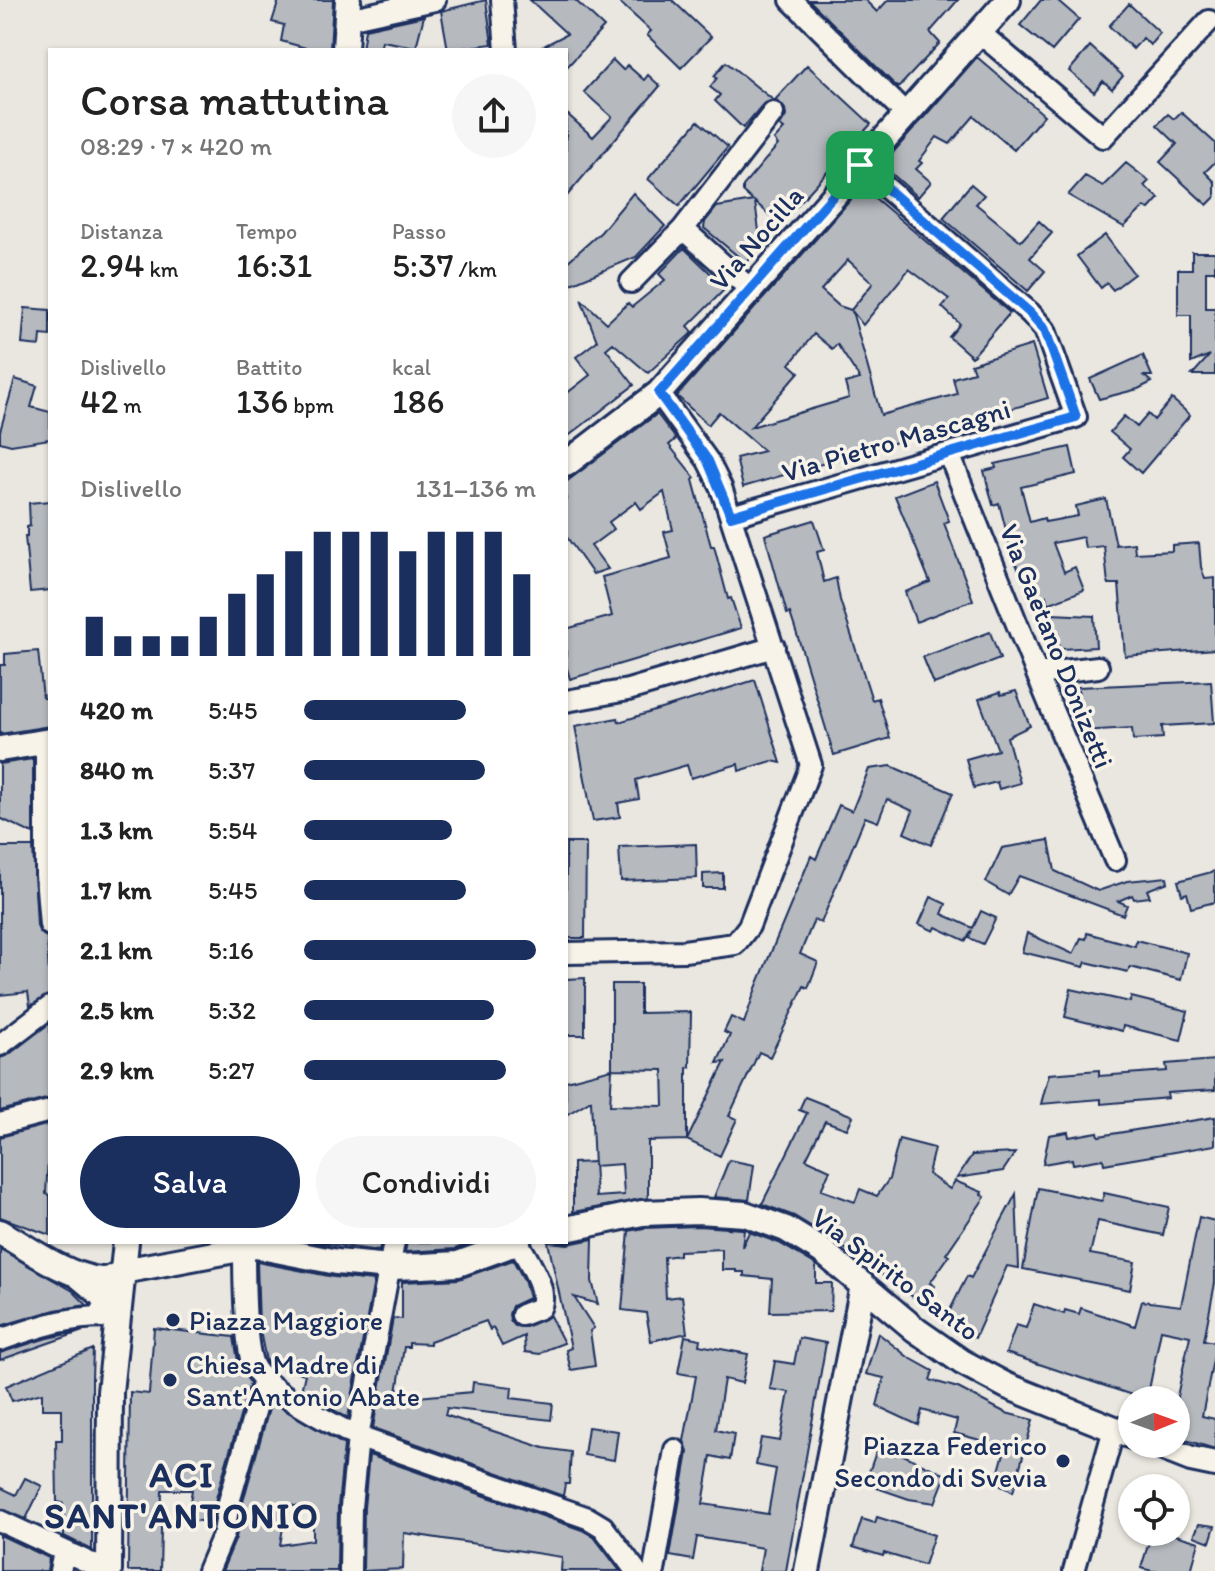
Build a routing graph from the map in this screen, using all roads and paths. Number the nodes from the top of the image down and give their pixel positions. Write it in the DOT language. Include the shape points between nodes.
graph roads {
  1 [pos="435,0"];
  2 [pos="502,0"];
  3 [pos="791,0"];
  4 [pos="1008,0"];
  5 [pos="348,9"];
  6 [pos="1209,21"];
  7 [pos="980,33"];
  8 [pos="345,48"];
  9 [pos="506,48"];
  10 [pos="773,113"];
  11 [pos="906,114"];
  12 [pos="860,165"];
  13 [pos="683,229"];
  14 [pos="631,282"];
  15 [pos="750,289"];
  16 [pos="659,393"];
  17 [pos="949,454"];
  18 [pos="568,462"];
  19 [pos="731,516"];
  20 [pos="774,647"];
  21 [pos="1098,667"];
  22 [pos="1037,674"];
  23 [pos="568,701"];
  24 [pos="48,742"];
  25 [pos="0,749"];
  26 [pos="1115,860"];
  27 [pos="48,900"];
  28 [pos="568,953"];
  29 [pos="48,1009"];
  30 [pos="0,1045"];
  31 [pos="48,1112"];
  32 [pos="0,1124"];
  33 [pos="568,1229"];
  34 [pos="0,1232"];
  35 [pos="394,1244"];
  36 [pos="509,1244"];
  37 [pos="513,1244"];
  38 [pos="251,1246"];
  39 [pos="125,1254"];
  40 [pos="390,1267"];
  41 [pos="66,1269"];
  42 [pos="863,1285"];
  43 [pos="522,1315"];
  44 [pos="102,1317"];
  45 [pos="0,1340"];
  46 [pos="264,1380"];
  47 [pos="1118,1430"];
  48 [pos="358,1437"];
  49 [pos="1118,1446"];
  50 [pos="675,1450"];
  51 [pos="1188,1458"];
  52 [pos="1215,1464"];
  53 [pos="0,1521"];
  54 [pos="62,1561"];
  55 [pos="109,1569"];
  56 [pos="208,1571"];
  57 [pos="350,1571"];
  58 [pos="636,1571"];
  59 [pos="654,1571"];
  60 [pos="807,1571"];
  61 [pos="1074,1571"];
  1 -- 5 [label="street"];
  2 -- 9 [label="street"];
  3 -- 11 [label="street"];
  4 -- 7 [label="street, Via Nocilla"];
  5 -- 8 [label="street"];
  6 -- 7 [label="street" via="1103,137"];
  7 -- 11 [label="street, Via Nocilla"];
  10 -- 13 [label="street"];
  11 -- 12 [label="street, Via Nocilla"];
  12 -- 15 [label="street, Via Nocilla"];
  12 -- 17 [label="street, Via Pietro Mascagni" via="1045,330 1076,417"];
  13 -- 14 [label="street"];
  13 -- 15 [label="street"];
  15 -- 16 [label="street, Via Nocilla"];
  16 -- 18 [label="street, Via Nocilla"];
  16 -- 19 [label="street" via="708,461"];
  17 -- 19 [label="street, Via Pietro Mascagni"];
  17 -- 22 [label="street, Via Gaetano Donizetti"];
  19 -- 20 [label="street"];
  20 -- 23 [label="street" via="628,690"];
  20 -- 28 [label="street" via="811,765 749,926 735,944 684,951"];
  21 -- 22 [label="street"];
  22 -- 26 [label="street, Via Gaetano Donizetti"];
  24 -- 25 [label="street"];
  24 -- 27 [label="street"];
  29 -- 30 [label="street"];
  31 -- 32 [label="street"];
  33 -- 42 [label="street, Via Spirito Santo" via="642,1213 745,1214 786,1229"];
  34 -- 41 [label="street"];
  35 -- 40 [label="street"];
  36 -- 40 [label="street" via="458,1264"];
  37 -- 43 [label="street" via="542,1298 540,1308"];
  38 -- 39 [label="street"];
  38 -- 40 [label="street"];
  38 -- 46 [label="street" via="249,1347"];
  39 -- 41 [label="street" via="115,1277 103,1281"];
  39 -- 44 [label="street"];
  40 -- 48 [label="street"];
  41 -- 44 [label="street" via="100,1296 105,1306"];
  42 -- 47 [label="street, Via Spirito Santo" via="962,1362 1007,1386"];
  42 -- 60 [label="street"];
  44 -- 45 [label="street" via="60,1320"];
  44 -- 55 [label="street" via="110,1392"];
  46 -- 48 [label="street"];
  46 -- 56 [label="street" via="224,1533"];
  48 -- 57 [label="street"];
  48 -- 58 [label="street" via="588,1518 603,1527"];
  49 -- 61 [label="street"];
  50 -- 59 [label="street"];
  51 -- 52 [label="street"];
  53 -- 54 [label="street"];
  54 -- 55 [label="street"];
}
